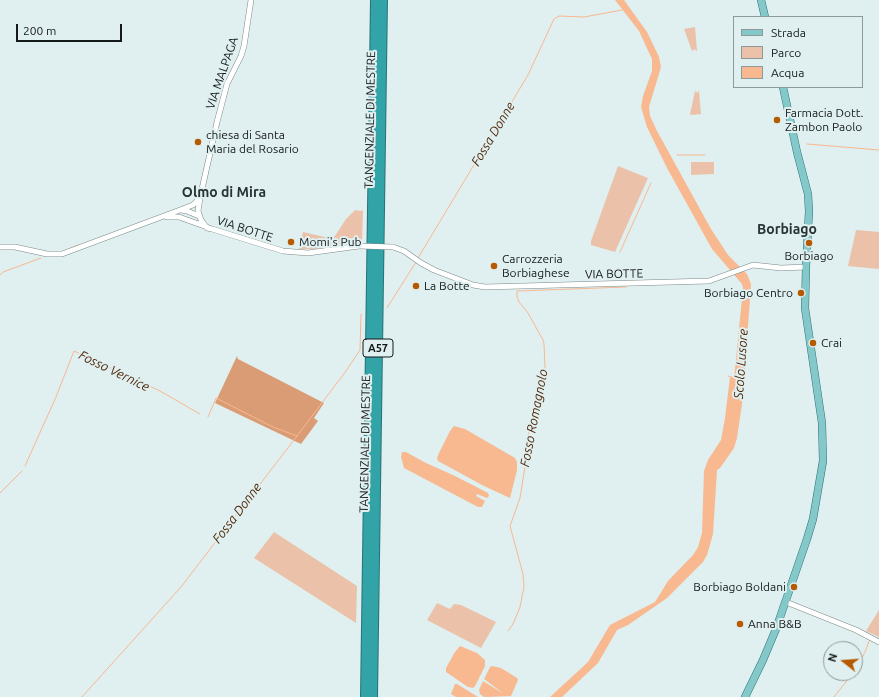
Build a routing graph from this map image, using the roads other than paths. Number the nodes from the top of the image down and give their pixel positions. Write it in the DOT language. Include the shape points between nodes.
graph roads {
  1 [pos="251,0"];
  2 [pos="375,0"];
  3 [pos="383,0"];
  4 [pos="761,0"];
  5 [pos="765,16"];
  6 [pos="783,88"];
  7 [pos="200,198"];
  8 [pos="180,210"];
  9 [pos="199,216"];
  10 [pos="164,217"];
  11 [pos="188,221"];
  12 [pos="207,228"];
  13 [pos="0,248"];
  14 [pos="806,267"];
  15 [pos="786,602"];
  16 [pos="876,640"];
  17 [pos="365,697"];
  18 [pos="373,697"];
  19 [pos="745,697"];
  1 -- 7 [label="street, VIA MALPAGA" via="244,46 224,91"];
  2 -- 17 [label="highway, TANGENZIALE DI MESTRE / A57"];
  3 -- 18 [label="highway, TANGENZIALE DI MESTRE / A57"];
  4 -- 5 [label="main road"];
  6 -- 14 [label="main road" via="808,194"];
  7 -- 8 [label="street" via="193,205"];
  7 -- 9 [label="street, VIA MALPAGA"];
  8 -- 9 [label="street"];
  8 -- 10 [label="street"];
  9 -- 11 [label="street"];
  9 -- 12 [label="street, VIA BOTTE"];
  10 -- 11 [label="street" via="175,216"];
  10 -- 13 [label="street" via="62,254 47,254 15,247"];
  11 -- 12 [label="street"];
  12 -- 14 [label="street, VIA BOTTE, bridge" via="283,251 308,253 359,246 393,247 468,283 491,287 709,281 753,264 781,268"];
  14 -- 15 [label="main road" via="805,308 821,416 823,461 813,519"];
  15 -- 16 [label="street"];
  15 -- 19 [label="main road"];
}
